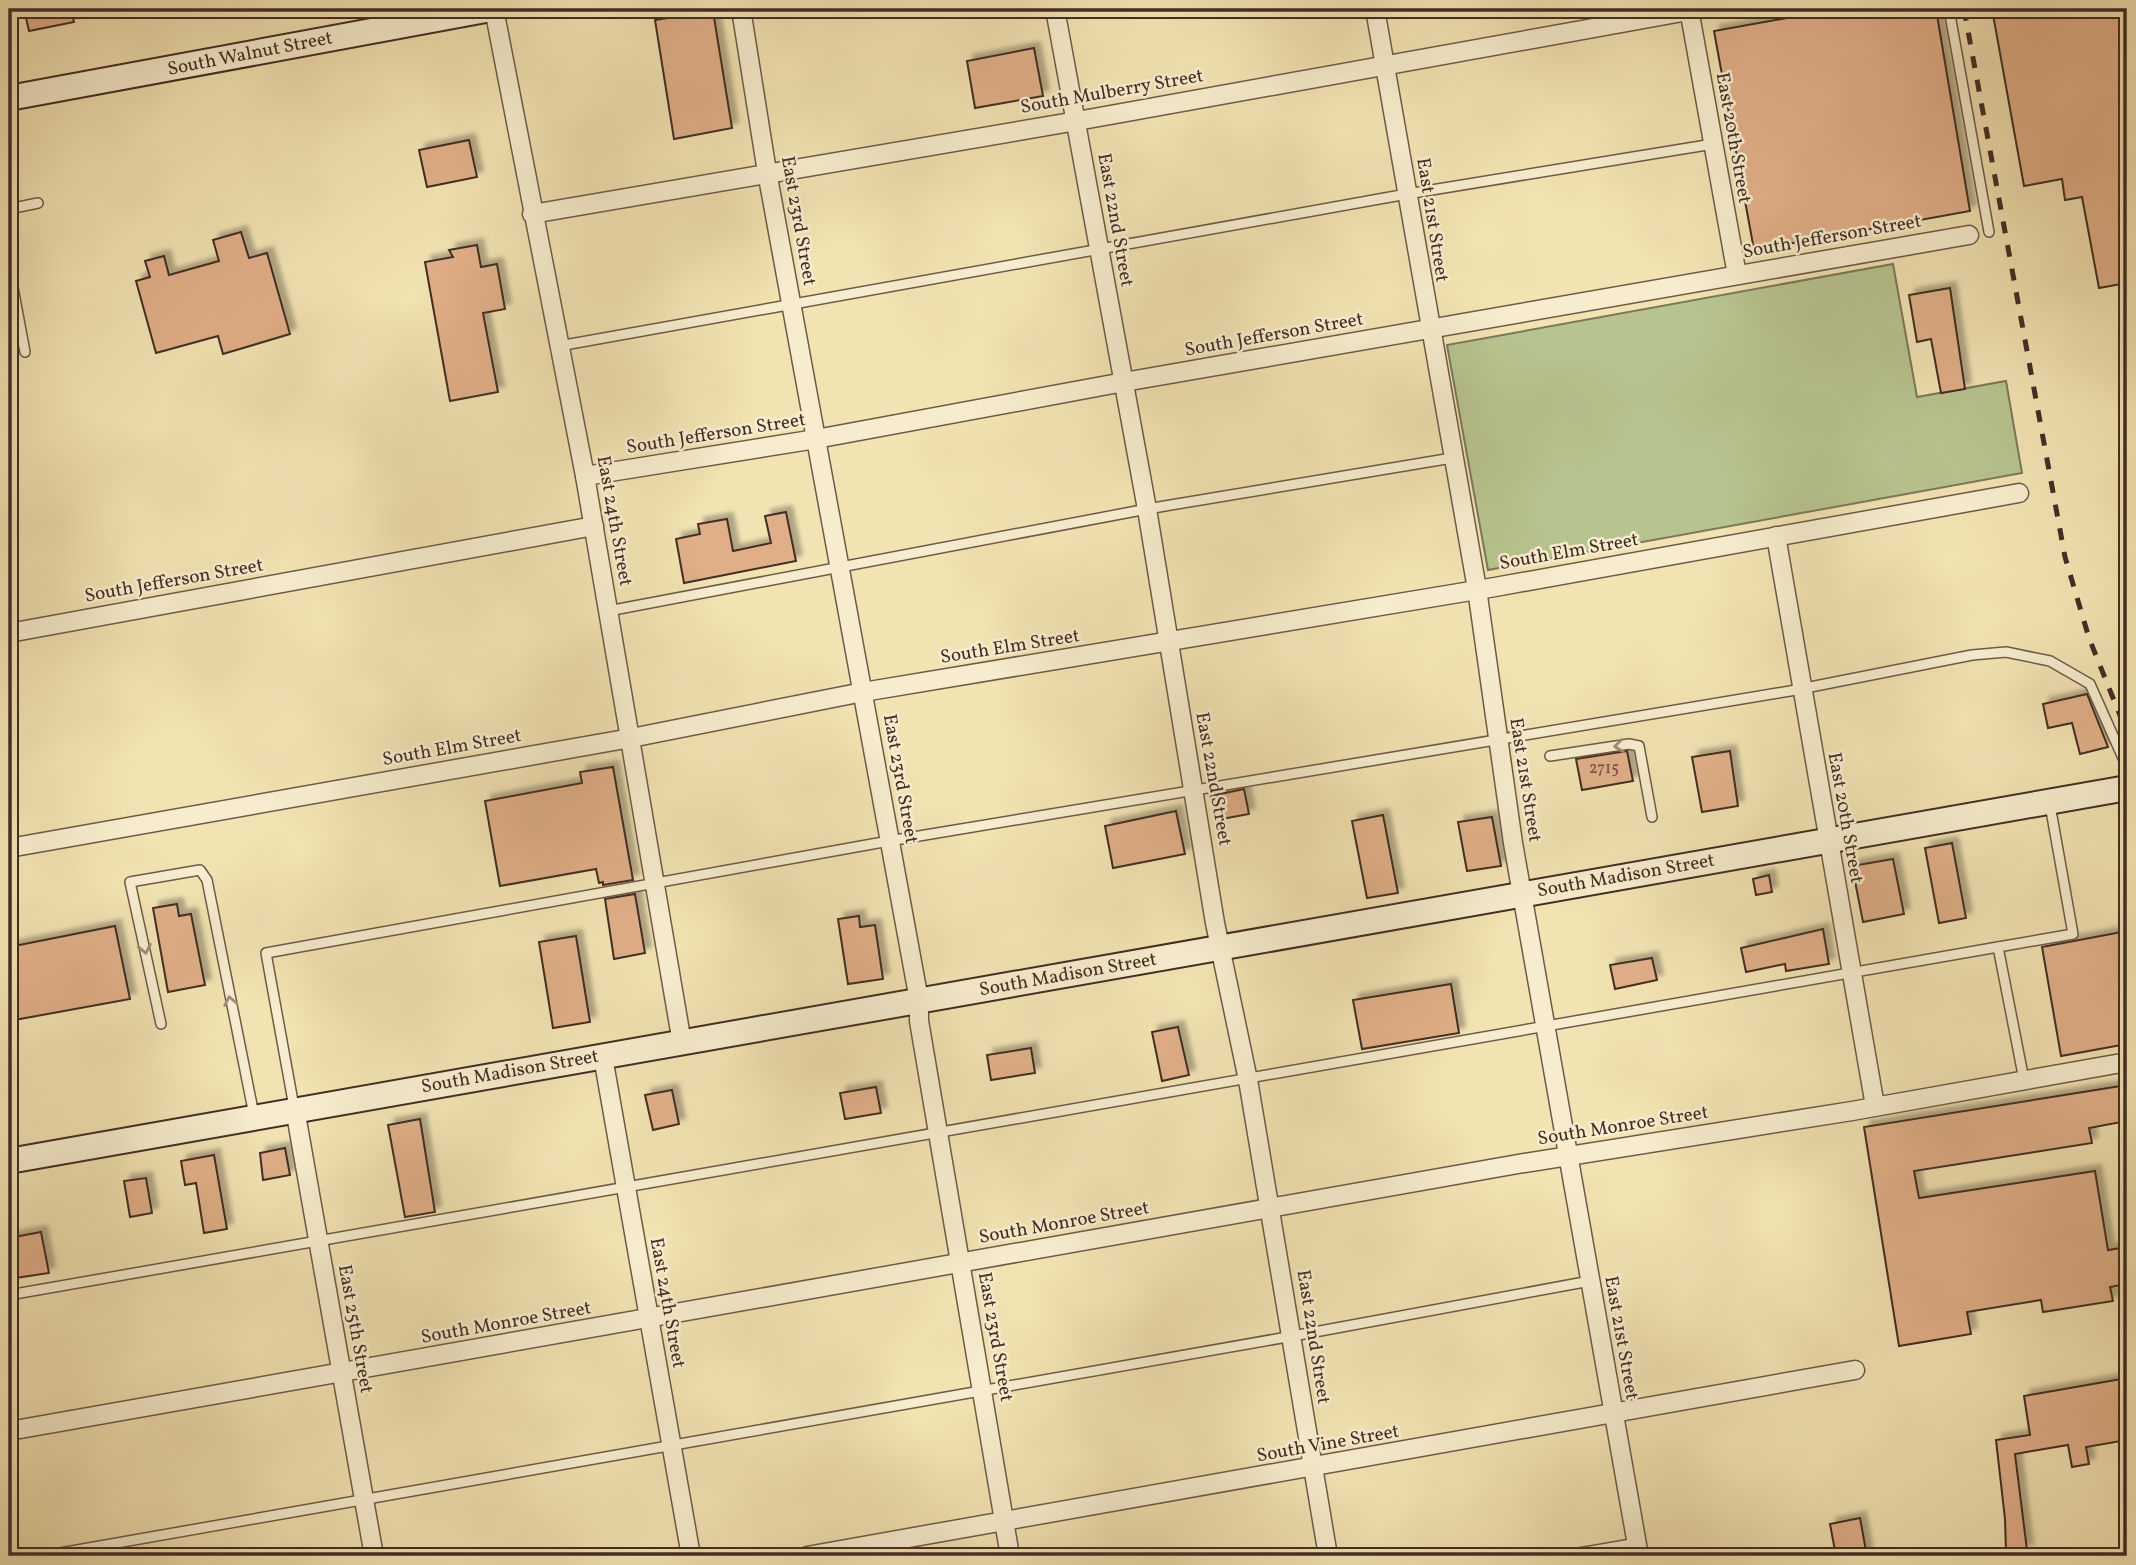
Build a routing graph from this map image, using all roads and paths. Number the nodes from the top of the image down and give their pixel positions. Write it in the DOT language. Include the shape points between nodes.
graph roads {
  1 [pos="492,9"];
  2 [pos="741,9"];
  3 [pos="1059,9"];
  4 [pos="1375,9"];
  5 [pos="1692,9"];
  6 [pos="1949,9"];
  7 [pos="1384,63"];
  8 [pos="9,98"];
  9 [pos="1077,121"];
  10 [pos="1713,144"];
  11 [pos="767,172"];
  12 [pos="1407,194"];
  13 [pos="38,203"];
  14 [pos="9,209"];
  15 [pos="532,214"];
  16 [pos="1989,232"];
  17 [pos="1969,235"];
  18 [pos="1098,249"];
  19 [pos="9,266"];
  20 [pos="1737,275"];
  21 [pos="791,304"];
  22 [pos="1429,329"];
  23 [pos="559,346"];
  24 [pos="24,352"];
  25 [pos="1124,382"];
  26 [pos="816,439"];
  27 [pos="1452,458"];
  28 [pos="585,476"];
  29 [pos="2019,493"];
  30 [pos="1147,509"];
  31 [pos="594,526"];
  32 [pos="1776,537"];
  33 [pos="840,567"];
  34 [pos="1477,589"];
  35 [pos="608,611"];
  36 [pos="9,633"];
  37 [pos="1167,643"];
  38 [pos="1802,688"];
  39 [pos="863,692"];
  40 [pos="631,738"];
  41 [pos="1498,741"];
  42 [pos="1550,757"];
  43 [pos="2127,767"];
  44 [pos="2127,788"];
  45 [pos="1193,791"];
  46 [pos="2049,801"];
  47 [pos="1652,817"];
  48 [pos="889,841"];
  49 [pos="1828,841"];
  50 [pos="9,848"];
  51 [pos="656,885"];
  52 [pos="1522,894"];
  53 [pos="1998,947"];
  54 [pos="1221,948"];
  55 [pos="1851,973"];
  56 [pos="919,1000"];
  57 [pos="161,1024"];
  58 [pos="1546,1025"];
  59 [pos="682,1043"];
  60 [pos="603,1057"];
  61 [pos="2127,1062"];
  62 [pos="1248,1080"];
  63 [pos="2024,1080"];
  64 [pos="1875,1106"];
  65 [pos="295,1109"];
  66 [pos="254,1116"];
  67 [pos="938,1130"];
  68 [pos="1568,1156"];
  69 [pos="9,1161"];
  70 [pos="626,1188"];
  71 [pos="1269,1208"];
  72 [pos="318,1239"];
  73 [pos="960,1263"];
  74 [pos="1590,1281"];
  75 [pos="9,1295"];
  76 [pos="649,1320"];
  77 [pos="1293,1336"];
  78 [pos="1855,1370"];
  79 [pos="341,1373"];
  80 [pos="983,1389"];
  81 [pos="1613,1415"];
  82 [pos="9,1431"];
  83 [pos="671,1445"];
  84 [pos="1312,1468"];
  85 [pos="363,1499"];
  86 [pos="1004,1522"];
  87 [pos="1638,1549"];
  88 [pos="43,1556"];
  89 [pos="374,1556"];
  90 [pos="691,1556"];
  91 [pos="807,1556"];
  92 [pos="1010,1556"];
  93 [pos="1328,1556"];
  94 [pos="1562,1556"];
  1 -- 8 [label="main road, South Walnut Street"];
  1 -- 15 [label="street, East 24th Street"];
  2 -- 11 [label="street, East 23rd Street"];
  3 -- 9 [label="street, East 22nd Street"];
  4 -- 7 [label="street, East 21st Street"];
  5 -- 7 [label="street, South Mulberry Street"];
  5 -- 10 [label="street, East 20th Street"];
  6 -- 16 [label="lane"];
  7 -- 9 [label="street, South Mulberry Street"];
  7 -- 12 [label="street, East 21st Street"];
  9 -- 11 [label="street, South Mulberry Street"];
  9 -- 18 [label="street, East 22nd Street"];
  10 -- 12 [label="lane"];
  10 -- 20 [label="street, East 20th Street"];
  11 -- 15 [label="street, South Mulberry Street"];
  11 -- 21 [label="street, East 23rd Street"];
  12 -- 18 [label="lane"];
  12 -- 22 [label="street, East 21st Street"];
  13 -- 14 [label="lane"];
  15 -- 23 [label="street, East 24th Street"];
  17 -- 20 [label="street, South Jefferson Street"];
  18 -- 21 [label="lane"];
  18 -- 25 [label="street, East 22nd Street"];
  19 -- 24 [label="lane"];
  20 -- 22 [label="street, South Jefferson Street"];
  21 -- 23 [label="lane"];
  21 -- 26 [label="street, East 23rd Street"];
  22 -- 25 [label="street, South Jefferson Street"];
  22 -- 27 [label="street, East 21st Street"];
  23 -- 28 [label="street, East 24th Street"];
  25 -- 26 [label="street, South Jefferson Street"];
  25 -- 30 [label="street, East 22nd Street"];
  26 -- 28 [label="street, South Jefferson Street"];
  26 -- 33 [label="street, East 23rd Street"];
  27 -- 30 [label="lane"];
  27 -- 34 [label="street, East 21st Street"];
  28 -- 31 [label="street, East 24th Street"];
  29 -- 32 [label="street, South Elm Street"];
  30 -- 33 [label="lane"];
  30 -- 37 [label="street, East 22nd Street"];
  31 -- 35 [label="street, East 24th Street"];
  31 -- 36 [label="street, South Jefferson Street"];
  32 -- 34 [label="street, South Elm Street"];
  32 -- 38 [label="street, East 20th Street"];
  33 -- 35 [label="lane"];
  33 -- 39 [label="street, East 23rd Street"];
  34 -- 37 [label="street, South Elm Street"];
  34 -- 41 [label="street, East 21st Street"];
  35 -- 40 [label="street, East 24th Street"];
  37 -- 39 [label="street, South Elm Street"];
  37 -- 45 [label="street, East 22nd Street"];
  38 -- 41 [label="lane"];
  38 -- 43 [label="lane" via="1972,655 2006,652 2050,661 2090,684"];
  38 -- 49 [label="street, East 20th Street"];
  39 -- 40 [label="street, South Elm Street"];
  39 -- 48 [label="street, East 23rd Street"];
  40 -- 50 [label="street, South Elm Street"];
  40 -- 51 [label="street, East 24th Street"];
  41 -- 45 [label="lane"];
  41 -- 52 [label="street, East 21st Street"];
  47 -- 42 [label="lane, one-way" via="1639,746"];
  44 -- 46 [label="main road, South Madison Street"];
  45 -- 48 [label="lane"];
  45 -- 54 [label="street, East 22nd Street"];
  46 -- 49 [label="main road, South Madison Street"];
  46 -- 53 [label="lane" via="2073,934"];
  48 -- 51 [label="lane"];
  48 -- 56 [label="street, East 23rd Street"];
  49 -- 52 [label="main road, South Madison Street"];
  49 -- 55 [label="street, East 20th Street"];
  51 -- 59 [label="street, East 24th Street"];
  51 -- 65 [label="lane" via="266,953"];
  52 -- 54 [label="main road, South Madison Street"];
  52 -- 58 [label="street, East 21st Street"];
  53 -- 55 [label="lane"];
  53 -- 63 [label="lane"];
  54 -- 56 [label="main road, South Madison Street"];
  54 -- 62 [label="street, East 22nd Street"];
  55 -- 58 [label="lane"];
  55 -- 64 [label="street, East 20th Street"];
  56 -- 59 [label="main road, South Madison Street"];
  56 -- 67 [label="street, East 23rd Street"];
  66 -- 57 [label="lane, one-way" via="207,880 200,870 130,882"];
  58 -- 62 [label="lane"];
  58 -- 68 [label="street, East 21st Street"];
  59 -- 60 [label="main road, South Madison Street"];
  60 -- 65 [label="main road, South Madison Street"];
  60 -- 70 [label="street, East 24th Street"];
  61 -- 63 [label="street, South Monroe Street"];
  62 -- 67 [label="lane"];
  62 -- 71 [label="street, East 22nd Street"];
  63 -- 64 [label="street, South Monroe Street"];
  64 -- 68 [label="street, South Monroe Street"];
  65 -- 66 [label="main road, South Madison Street"];
  65 -- 72 [label="street, East 25th Street"];
  66 -- 69 [label="main road, South Madison Street"];
  67 -- 70 [label="lane"];
  67 -- 73 [label="street, East 23rd Street"];
  68 -- 71 [label="street, South Monroe Street"];
  68 -- 74 [label="street, East 21st Street"];
  70 -- 72 [label="lane"];
  70 -- 76 [label="street, East 24th Street"];
  71 -- 73 [label="street, South Monroe Street"];
  71 -- 77 [label="street, East 22nd Street"];
  72 -- 75 [label="lane"];
  72 -- 79 [label="street, East 25th Street"];
  73 -- 76 [label="street, South Monroe Street"];
  73 -- 80 [label="street, East 23rd Street"];
  74 -- 77 [label="lane"];
  74 -- 81 [label="street, East 21st Street"];
  76 -- 79 [label="street, South Monroe Street"];
  76 -- 83 [label="street, East 24th Street"];
  77 -- 80 [label="lane"];
  77 -- 84 [label="street, East 22nd Street"];
  78 -- 81 [label="street, South Vine Street"];
  79 -- 82 [label="street, South Monroe Street"];
  79 -- 85 [label="street, East 25th Street"];
  80 -- 83 [label="lane"];
  80 -- 86 [label="street, East 23rd Street"];
  81 -- 84 [label="street, South Vine Street"];
  81 -- 87 [label="street, East 21st Street"];
  83 -- 85 [label="lane"];
  83 -- 90 [label="street, East 24th Street"];
  84 -- 86 [label="street, South Vine Street"];
  84 -- 93 [label="street, East 22nd Street"];
  85 -- 88 [label="lane"];
  85 -- 89 [label="street, East 25th Street"];
  86 -- 91 [label="street, South Vine Street"];
  86 -- 92 [label="street, East 23rd Street"];
  87 -- 94 [label="lane"];
}
